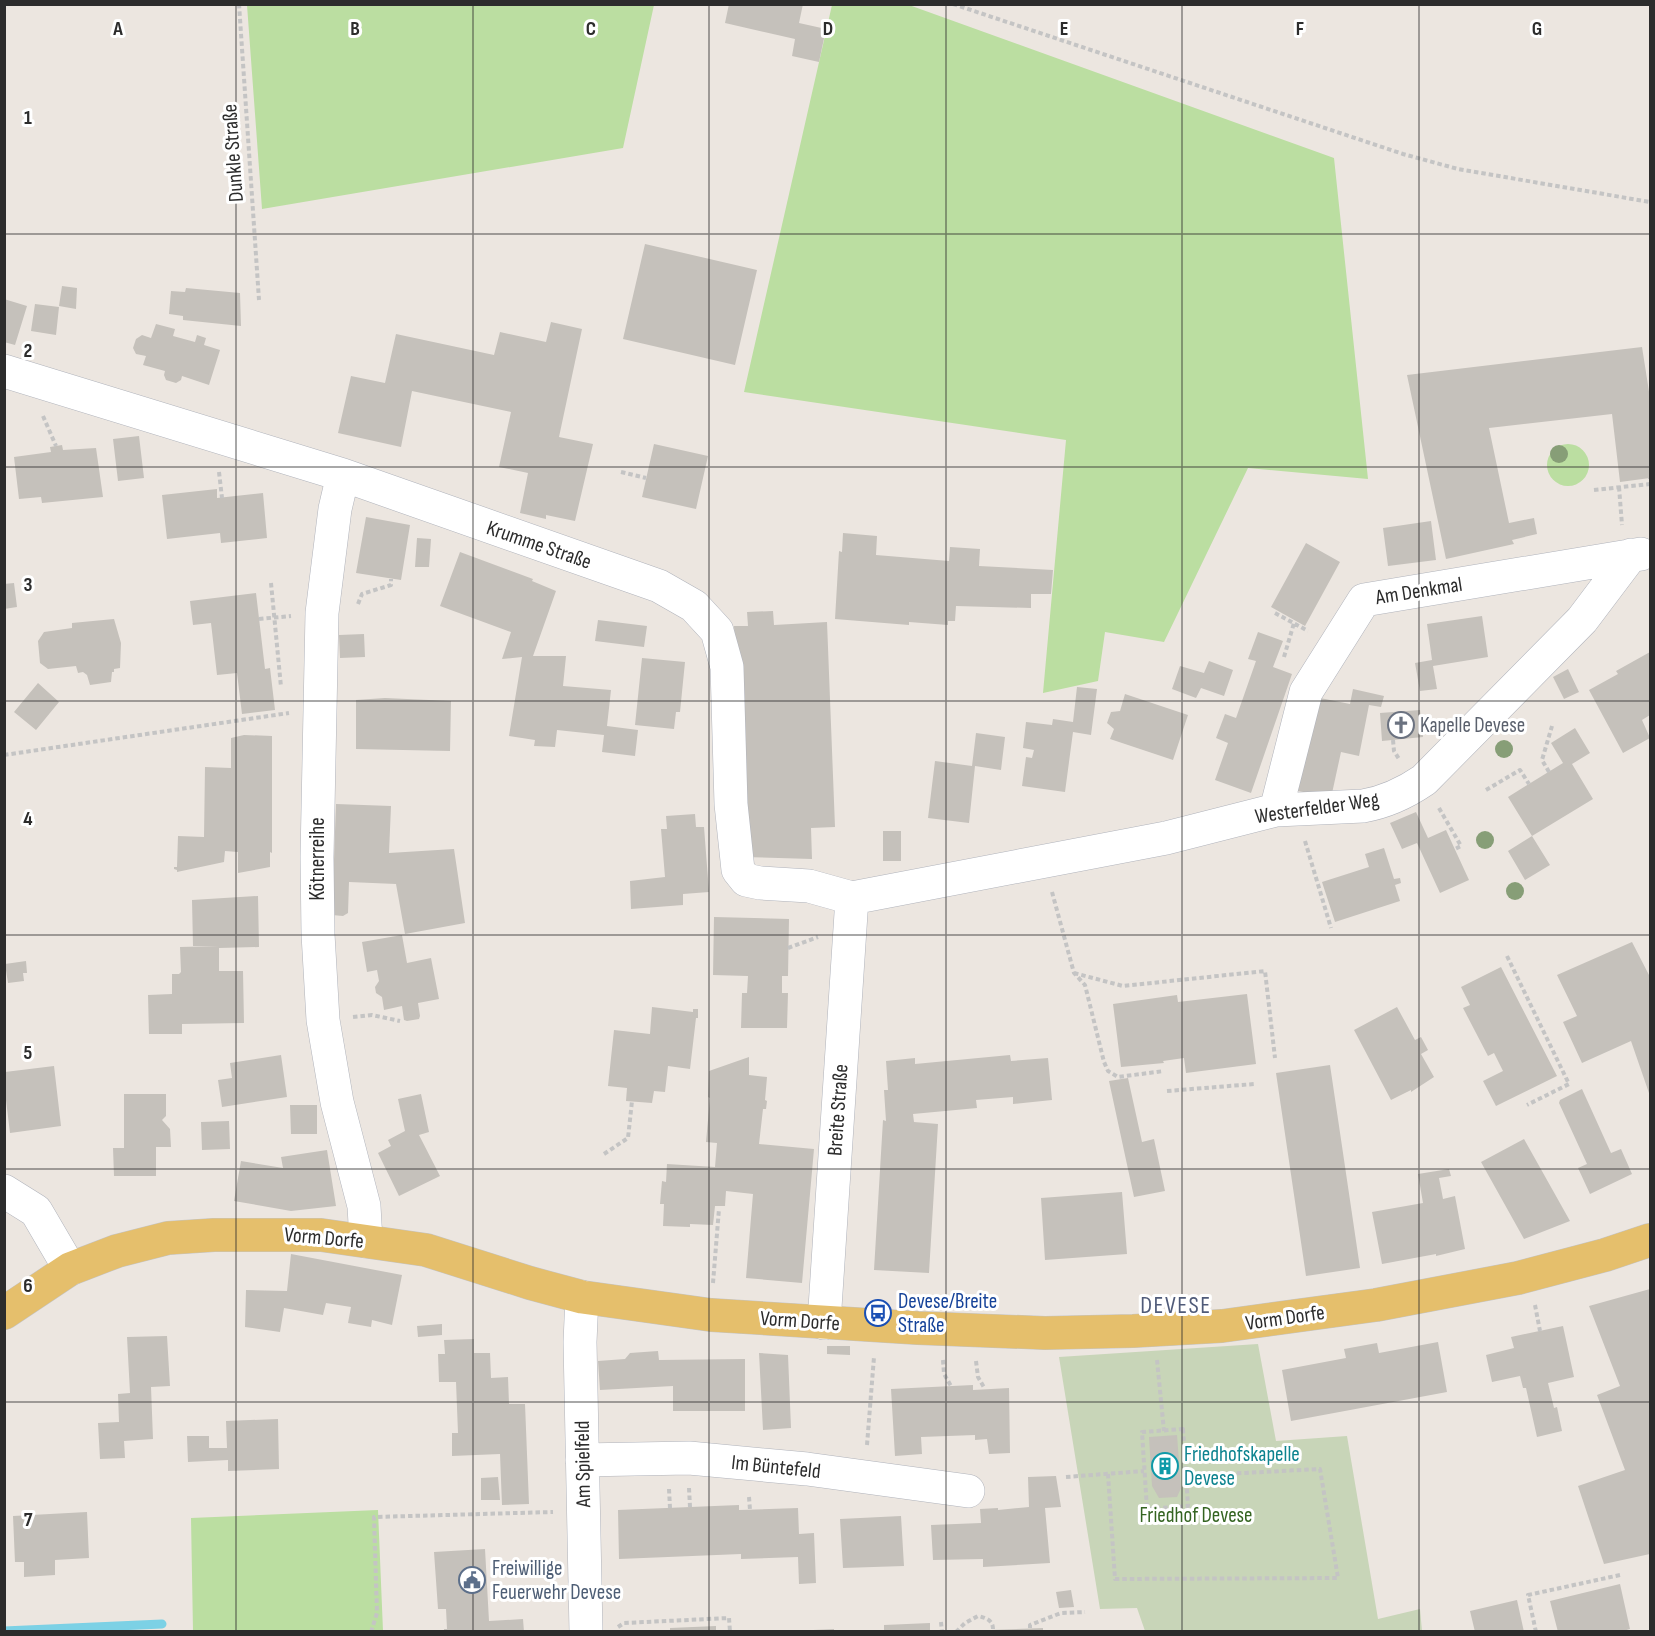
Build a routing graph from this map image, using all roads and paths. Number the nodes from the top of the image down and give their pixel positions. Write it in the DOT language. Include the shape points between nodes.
graph roads {
  1 [pos="239,4"];
  2 [pos="953,4"];
  3 [pos="1650,202"];
  4 [pos="259,300"];
  5 [pos="4,371"];
  6 [pos="39,406"];
  7 [pos="56,446"];
  8 [pos="219,466"];
  9 [pos="621,472"];
  10 [pos="343,475"];
  11 [pos="646,478"];
  12 [pos="1650,481"];
  13 [pos="1619,487"];
  14 [pos="1594,490"];
  15 [pos="222,498"];
  16 [pos="1635,547"];
  17 [pos="391,579"];
  18 [pos="271,584"];
  19 [pos="357,605"];
  20 [pos="1275,613"];
  21 [pos="295,615"];
  22 [pos="274,617"];
  23 [pos="259,619"];
  24 [pos="1294,623"];
  25 [pos="1314,634"];
  26 [pos="1284,657"];
  27 [pos="281,687"];
  28 [pos="291,713"];
  29 [pos="1552,726"];
  30 [pos="4,755"];
  31 [pos="1549,772"];
  32 [pos="1529,784"];
  33 [pos="1486,790"];
  34 [pos="1438,806"];
  35 [pos="1276,810"];
  36 [pos="1302,831"];
  37 [pos="1455,849"];
  38 [pos="1052,892"];
  39 [pos="852,898"];
  40 [pos="1330,928"];
  41 [pos="822,935"];
  42 [pos="788,948"];
  43 [pos="1507,956"];
  44 [pos="1074,973"];
  45 [pos="323,1020"];
  46 [pos="400,1022"];
  47 [pos="1275,1058"];
  48 [pos="1164,1071"];
  49 [pos="1254,1084"];
  50 [pos="1167,1091"];
  51 [pos="632,1101"];
  52 [pos="1527,1105"];
  53 [pos="604,1154"];
  54 [pos="4,1191"];
  55 [pos="719,1209"];
  56 [pos="1650,1240"];
  57 [pos="366,1241"];
  58 [pos="70,1269"];
  59 [pos="582,1297"];
  60 [pos="1535,1302"];
  61 [pos="4,1313"];
  62 [pos="711,1315"];
  63 [pos="824,1323"];
  64 [pos="1540,1331"];
  65 [pos="875,1348"];
  66 [pos="1157,1356"];
  67 [pos="944,1374"];
  68 [pos="978,1377"];
  69 [pos="951,1386"];
  70 [pos="985,1389"];
  71 [pos="1164,1431"];
  72 [pos="582,1460"];
  73 [pos="1144,1471"];
  74 [pos="1108,1474"];
  75 [pos="1186,1476"];
  76 [pos="864,1477"];
  77 [pos="1066,1477"];
  78 [pos="968,1491"];
  79 [pos="689,1494"];
  80 [pos="669,1498"];
  81 [pos="749,1499"];
  82 [pos="690,1507"];
  83 [pos="670,1508"];
  84 [pos="750,1510"];
  85 [pos="584,1511"];
  86 [pos="1620,1575"];
  87 [pos="1085,1612"];
  88 [pos="941,1622"];
  89 [pos="1030,1628"];
  90 [pos="993,1629"];
  91 [pos="371,1632"];
  92 [pos="586,1632"];
  93 [pos="612,1632"];
  94 [pos="730,1632"];
  95 [pos="942,1632"];
  96 [pos="956,1632"];
  97 [pos="1536,1632"];
  1 -- 4 [label="path, Dunkle Straße"];
  2 -- 3 [label="path" via="1403,154 1458,169"];
  5 -- 10 [label="street, Krumme Straße"];
  6 -- 7 [label="path"];
  8 -- 15 [label="path"];
  9 -- 11 [label="path"];
  10 -- 39 [label="street, Krumme Straße" via="658,586 694,606 717,631 727,667 731,804 738,870 746,880 809,886"];
  10 -- 45 [label="street, Kötnerreihe" via="322,613 317,857"];
  12 -- 13 [label="path"];
  13 -- 14 [label="path"];
  13 -- 16 [label="path"];
  16 -- 35 [label="street, Westerfelder Weg" via="1582,620 1424,780 1377,803"];
  16 -- 35 [label="street, Am Denkmal" via="1364,600 1306,692"];
  17 -- 19 [label="path" via="391,585 362,594"];
  18 -- 22 [label="path"];
  20 -- 24 [label="path"];
  21 -- 22 [label="path"];
  22 -- 23 [label="path"];
  22 -- 27 [label="path"];
  24 -- 25 [label="path"];
  24 -- 26 [label="path"];
  28 -- 30 [label="path"];
  29 -- 31 [label="path" via="1542,760"];
  32 -- 33 [label="path" via="1520,770"];
  34 -- 37 [label="path" via="1461,846"];
  35 -- 39 [label="street, Westerfelder Weg" via="1166,838"];
  36 -- 40 [label="path"];
  38 -- 44 [label="path"];
  39 -- 63 [label="street, Breite Straße"];
  41 -- 42 [label="path"];
  43 -- 52 [label="path" via="1569,1084"];
  44 -- 47 [label="path" via="1123,986 1265,971"];
  44 -- 48 [label="path" via="1084,986 1108,1071 1118,1077"];
  45 -- 46 [label="path" via="372,1016"];
  45 -- 57 [label="street, Kötnerreihe" via="337,1102 364,1206"];
  49 -- 50 [label="path"];
  51 -- 53 [label="path" via="628,1138"];
  54 -- 58 [label="street" via="36,1211"];
  55 -- 62 [label="path"];
  56 -- 63 [label="main road, Vorm Dorfe" via="1518,1278 1264,1322 1045,1333"];
  57 -- 58 [label="main road, Vorm Dorfe" via="270,1234 168,1238"];
  57 -- 59 [label="main road, Vorm Dorfe" via="426,1250"];
  58 -- 61 [label="main road, Vorm Dorfe"];
  59 -- 62 [label="main road, Vorm Dorfe"];
  59 -- 72 [label="street, Am Spielfeld"];
  60 -- 64 [label="path"];
  62 -- 63 [label="main road, Vorm Dorfe"];
  65 -- 76 [label="path"];
  66 -- 71 [label="path"];
  67 -- 69 [label="path"];
  68 -- 70 [label="path"];
  71 -- 73 [label="path" via="1142,1432"];
  71 -- 75 [label="path" via="1183,1429"];
  72 -- 76 [label="street, Im Büntefeld" via="689,1458"];
  72 -- 85 [label="street, Am Spielfeld"];
  73 -- 74 [label="path"];
  73 -- 75 [label="path" via="1147,1509 1188,1506"];
  74 -- 75 [label="path" via="1115,1579 1338,1578 1320,1469"];
  74 -- 77 [label="path"];
  76 -- 78 [label="street, Im Büntefeld"];
  79 -- 82 [label="path"];
  80 -- 83 [label="path"];
  81 -- 84 [label="path"];
  85 -- 91 [label="path" via="374,1517 377,1613"];
  85 -- 92 [label="street, Am Spielfeld"];
  86 -- 97 [label="path" via="1528,1595"];
  87 -- 89 [label="path" via="1061,1613"];
  88 -- 95 [label="path"];
  90 -- 96 [label="path" via="990,1620 978,1616"];
  93 -- 94 [label="path" via="624,1623 729,1618"];
}
